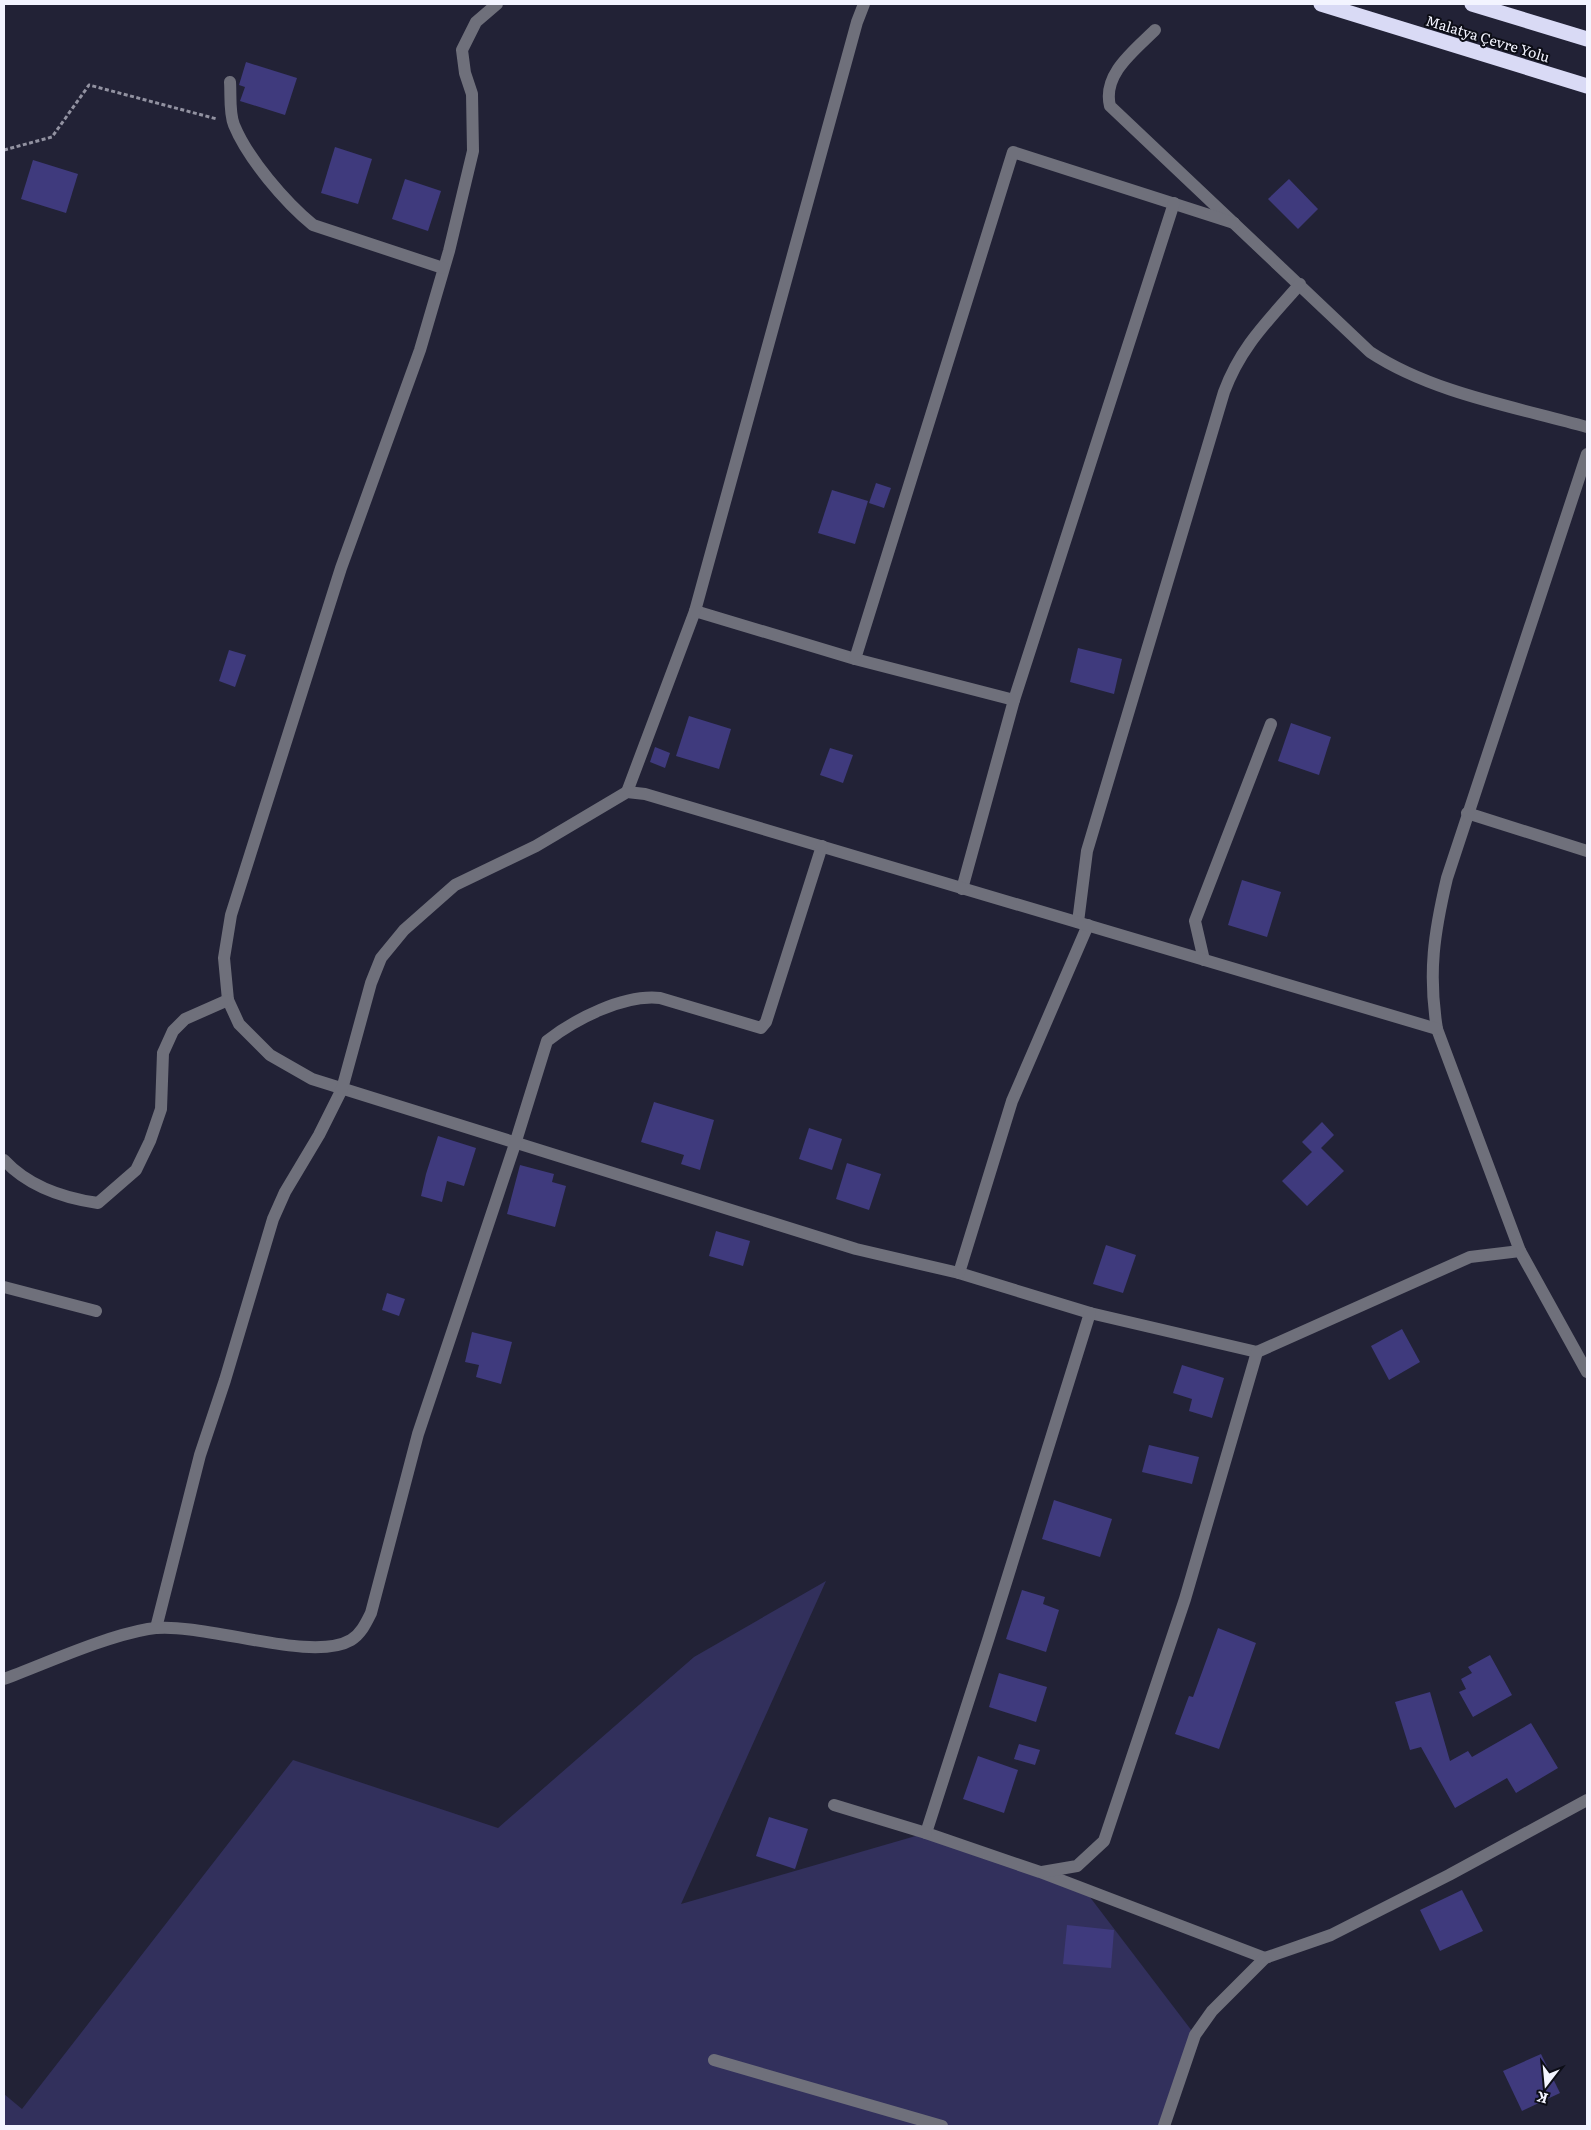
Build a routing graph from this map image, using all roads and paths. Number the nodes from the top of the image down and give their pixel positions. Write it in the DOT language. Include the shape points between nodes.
graph roads {
  1 [pos="497,4"];
  2 [pos="864,4"];
  3 [pos="1321,4"];
  4 [pos="1472,4"];
  5 [pos="1155,30"];
  6 [pos="1587,39"];
  7 [pos="230,82"];
  8 [pos="1587,86"];
  9 [pos="233,123"];
  10 [pos="4,150"];
  11 [pos="1174,203"];
  12 [pos="1234,223"];
  13 [pos="444,268"];
  14 [pos="1300,284"];
  15 [pos="1587,427"];
  16 [pos="1587,454"];
  17 [pos="695,611"];
  18 [pos="855,659"];
  19 [pos="1014,700"];
  20 [pos="1271,724"];
  21 [pos="627,792"];
  22 [pos="1467,813"];
  23 [pos="822,846"];
  24 [pos="1587,850"];
  25 [pos="962,889"];
  26 [pos="1083,924"];
  27 [pos="1204,960"];
  28 [pos="228,1000"];
  29 [pos="1436,1029"];
  30 [pos="342,1089"];
  31 [pos="515,1144"];
  32 [pos="4,1160"];
  33 [pos="1520,1251"];
  34 [pos="959,1273"];
  35 [pos="4,1287"];
  36 [pos="96,1311"];
  37 [pos="1090,1313"];
  38 [pos="1258,1352"];
  39 [pos="1587,1372"];
  40 [pos="156,1628"];
  41 [pos="4,1679"];
  42 [pos="1587,1800"];
  43 [pos="834,1805"];
  44 [pos="926,1833"];
  45 [pos="1040,1872"];
  46 [pos="1265,1958"];
  47 [pos="714,2060"];
  48 [pos="942,2126"];
  49 [pos="1164,2126"];
  1 -- 13 [label="street" via="476,22 462,50 472,94 473,151"];
  2 -- 17 [label="street"];
  3 -- 8 [label="highway, Malatya Çevre Yolu"];
  4 -- 6 [label="highway, Malatya Çevre Yolu"];
  5 -- 12 [label="street" via="1111,79 1107,95 1110,106"];
  7 -- 9 [label="street"];
  9 -- 10 [label="path" via="88,85 52,137"];
  9 -- 13 [label="street" via="269,178 313,224"];
  11 -- 12 [label="street"];
  11 -- 18 [label="street" via="1013,152"];
  11 -- 19 [label="street"];
  12 -- 14 [label="street"];
  13 -- 28 [label="street" via="394,428 341,568 231,915 224,958"];
  14 -- 15 [label="street" via="1370,352 1395,368 1453,390"];
  14 -- 26 [label="street" via="1246,347 1224,392 1087,851"];
  16 -- 22 [label="street"];
  17 -- 18 [label="street"];
  17 -- 21 [label="street"];
  18 -- 19 [label="street"];
  19 -- 25 [label="street"];
  20 -- 27 [label="street" via="1195,921"];
  21 -- 23 [label="street" via="645,794"];
  21 -- 30 [label="street" via="536,846 455,885 404,930 381,958 371,983"];
  22 -- 24 [label="street"];
  22 -- 29 [label="street" via="1435,928 1432,1000"];
  23 -- 25 [label="street"];
  23 -- 31 [label="street" via="766,1022 760,1028 660,998 643,996 621,1001 546,1041"];
  25 -- 26 [label="street"];
  26 -- 27 [label="street"];
  26 -- 34 [label="street" via="1012,1101"];
  27 -- 29 [label="street"];
  28 -- 30 [label="street" via="239,1024 270,1055 312,1079"];
  28 -- 32 [label="street" via="186,1019 173,1031 163,1053 161,1109 150,1141 136,1170 98,1202 80,1200 43,1188 12,1169"];
  29 -- 33 [label="street"];
  30 -- 31 [label="street"];
  30 -- 40 [label="street" via="273,1219 200,1455"];
  31 -- 34 [label="street" via="856,1249"];
  31 -- 40 [label="street" via="418,1434 371,1613 364,1628 351,1640 303,1648 193,1630"];
  33 -- 38 [label="street" via="1470,1257"];
  33 -- 39 [label="street"];
  34 -- 37 [label="street"];
  35 -- 36 [label="street"];
  37 -- 38 [label="street"];
  37 -- 44 [label="street"];
  38 -- 45 [label="street" via="1184,1599 1104,1841 1077,1866"];
  40 -- 41 [label="street" via="96,1644"];
  42 -- 46 [label="street" via="1331,1935"];
  43 -- 44 [label="street"];
  44 -- 45 [label="street"];
  45 -- 46 [label="street"];
  46 -- 49 [label="street" via="1212,2010 1195,2035"];
  47 -- 48 [label="street"];
}
